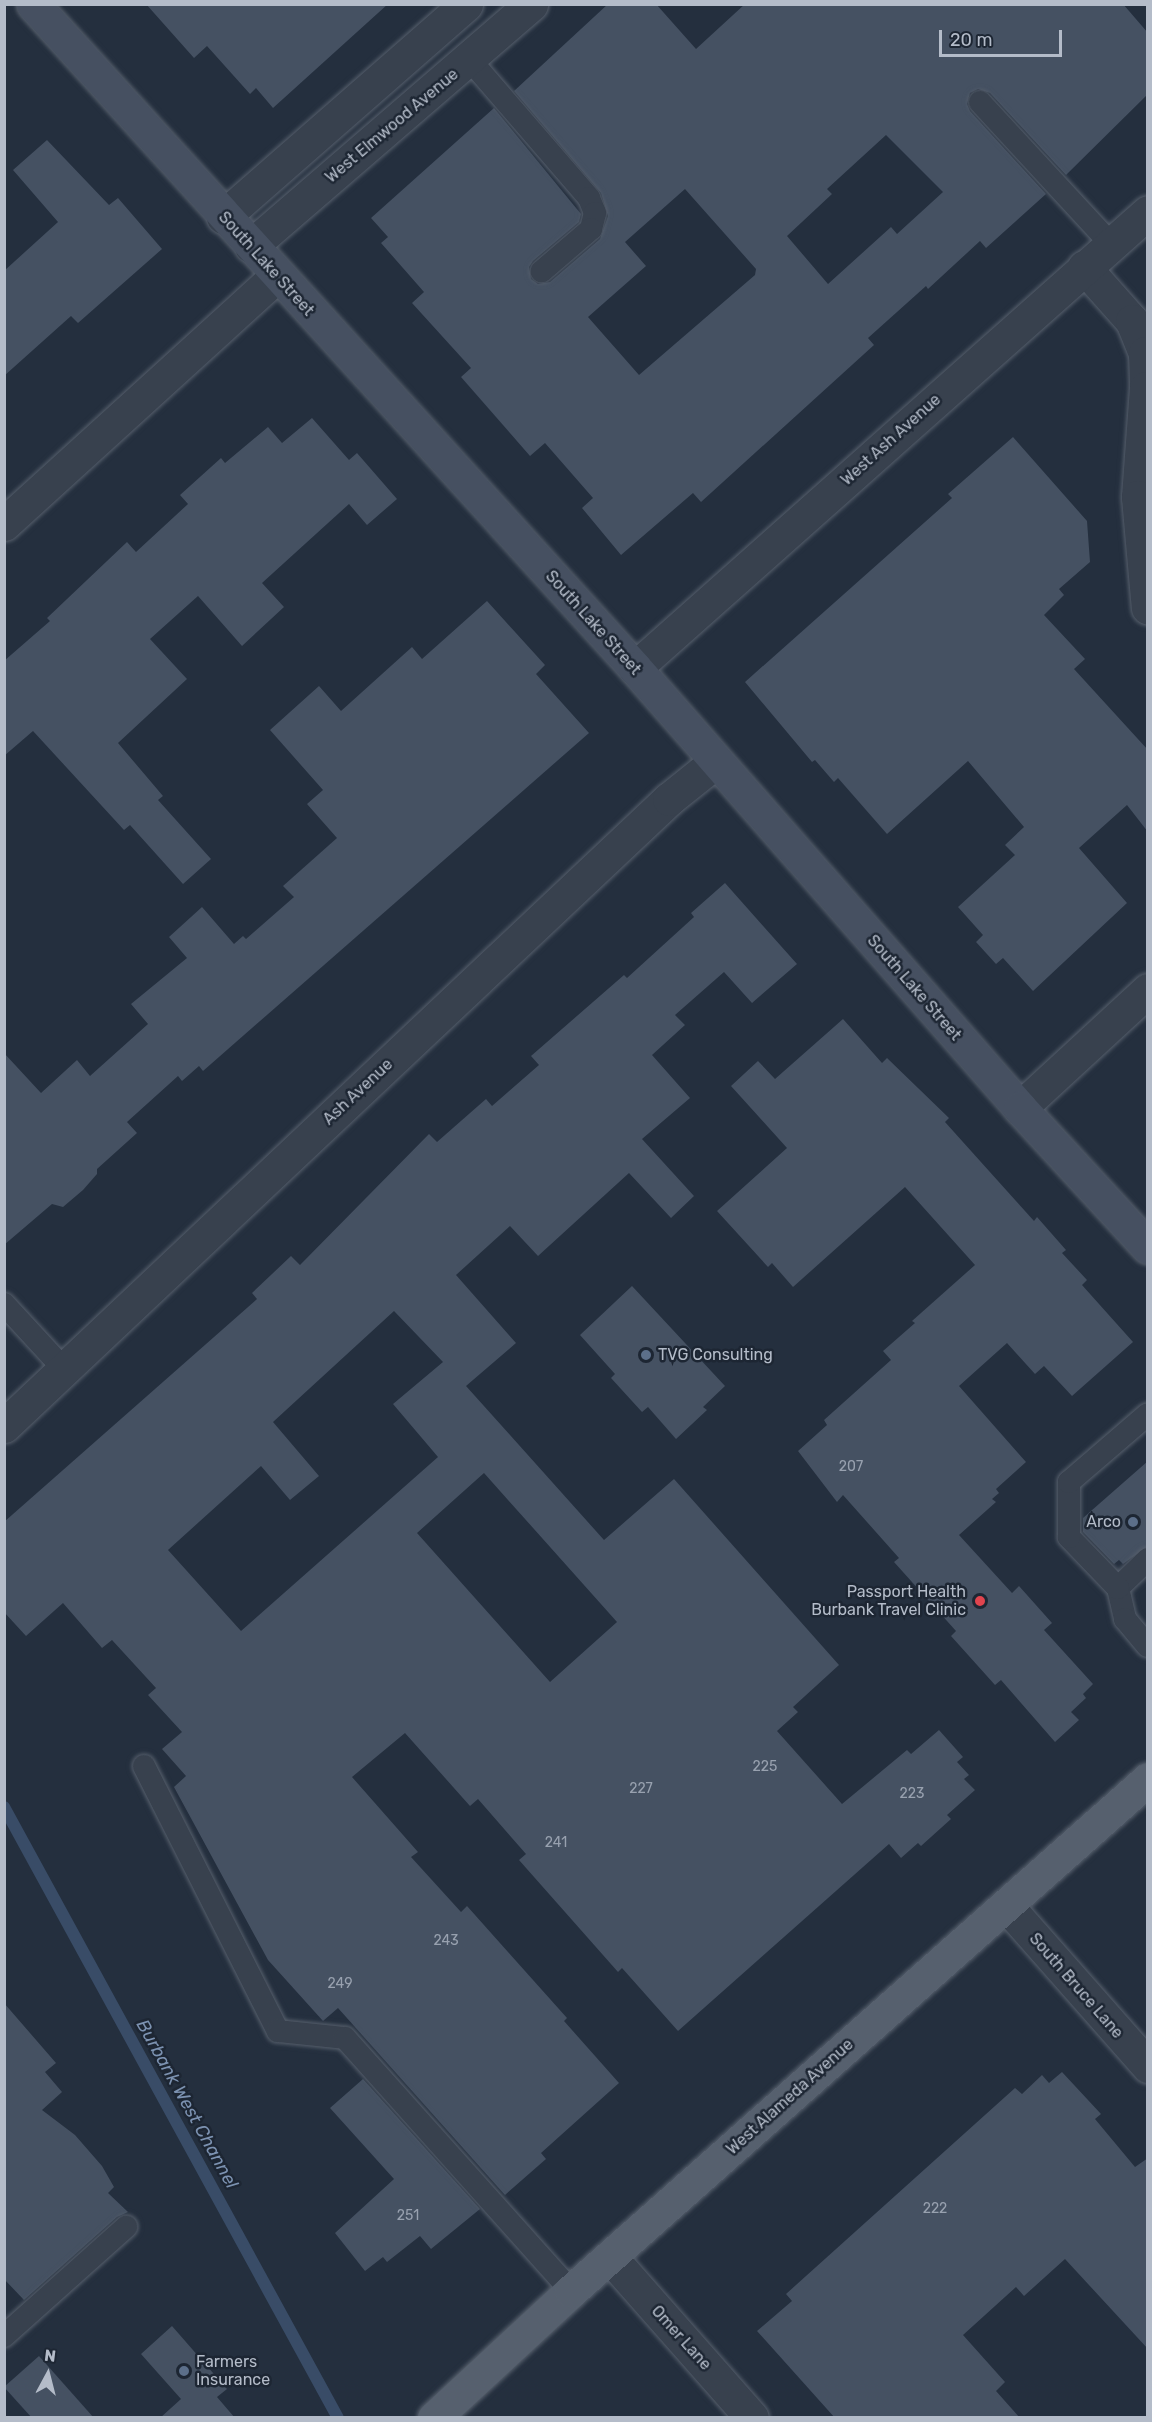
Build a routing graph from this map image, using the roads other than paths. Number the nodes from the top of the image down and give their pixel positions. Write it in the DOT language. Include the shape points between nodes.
graph roads {
  1 [pos="33,4"];
  2 [pos="466,4"];
  3 [pos="515,10"];
  4 [pos="425,40"];
  5 [pos="463,66"];
  6 [pos="980,102"];
  7 [pos="1148,212"];
  8 [pos="223,217"];
  9 [pos="1111,244"];
  10 [pos="250,246"];
  11 [pos="1084,267"];
  12 [pos="542,271"];
  13 [pos="277,276"];
  14 [pos="4,524"];
  15 [pos="1148,608"];
  16 [pos="634,668"];
  17 [pos="715,762"];
  18 [pos="1148,990"];
  19 [pos="1020,1108"];
  20 [pos="1148,1248"];
  21 [pos="4,1304"];
  22 [pos="64,1369"];
  23 [pos="1148,1414"];
  24 [pos="4,1426"];
  25 [pos="1148,1559"];
  26 [pos="1118,1588"];
  27 [pos="1148,1646"];
  28 [pos="144,1766"];
  29 [pos="1148,1779"];
  30 [pos="1006,1905"];
  31 [pos="1148,2066"];
  32 [pos="126,2227"];
  33 [pos="611,2258"];
  34 [pos="571,2291"];
  35 [pos="4,2336"];
  36 [pos="434,2418"];
  37 [pos="752,2418"];
  1 -- 8 [label="street, South Lake Street"];
  2 -- 4 [label="street"];
  3 -- 5 [label="street, West Elmwood Avenue"];
  4 -- 5 [label="street"];
  4 -- 8 [label="street"];
  5 -- 10 [label="street, West Elmwood Avenue"];
  5 -- 12 [label="lane" via="589,198 595,213 591,229"];
  6 -- 9 [label="lane"];
  7 -- 9 [label="street, West Ash Avenue"];
  8 -- 10 [label="street, South Lake Street"];
  9 -- 11 [label="street, West Ash Avenue"];
  10 -- 13 [label="street, South Lake Street"];
  11 -- 15 [label="street" via="1132,321 1145,353 1138,497"];
  11 -- 16 [label="street, West Ash Avenue"];
  13 -- 14 [label="street"];
  13 -- 16 [label="street, South Lake Street"];
  16 -- 17 [label="street, South Lake Street"];
  17 -- 19 [label="street, South Lake Street"];
  17 -- 22 [label="street, Ash Avenue" via="669,799"];
  18 -- 19 [label="street"];
  19 -- 20 [label="street, South Lake Street"];
  21 -- 22 [label="lane"];
  22 -- 24 [label="street, Ash Avenue"];
  23 -- 26 [label="lane" via="1069,1482 1069,1537"];
  25 -- 26 [label="lane"];
  26 -- 27 [label="lane" via="1125,1619"];
  28 -- 34 [label="lane" via="278,2031 345,2038"];
  29 -- 30 [label="main road, West Alameda Avenue"];
  30 -- 31 [label="street, South Bruce Lane"];
  30 -- 33 [label="main road, West Alameda Avenue"];
  32 -- 35 [label="lane"];
  33 -- 34 [label="main road, West Alameda Avenue"];
  33 -- 37 [label="street, Omer Lane"];
  34 -- 36 [label="main road, West Alameda Avenue"];
}
